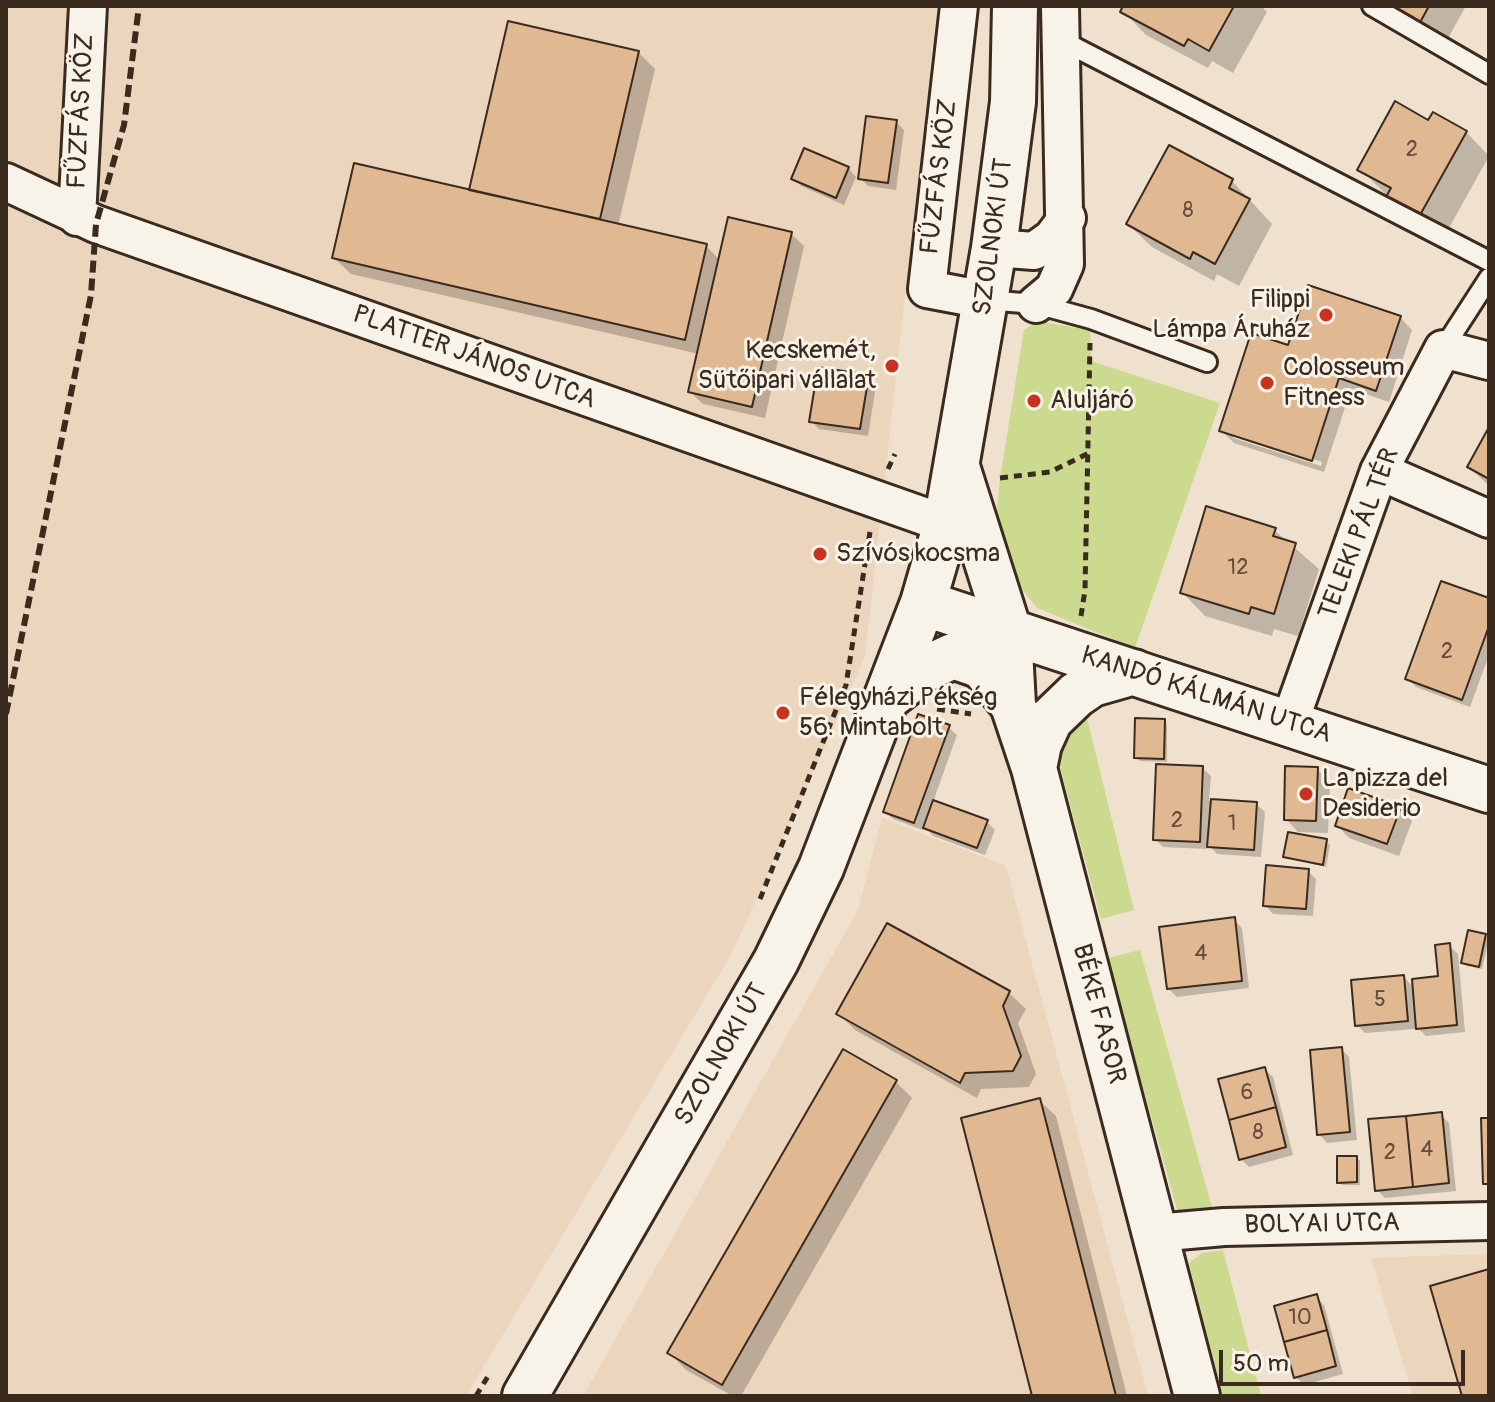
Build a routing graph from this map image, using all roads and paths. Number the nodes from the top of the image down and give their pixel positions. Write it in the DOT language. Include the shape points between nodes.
graph roads {
  1 [pos="88,6"];
  2 [pos="959,6"];
  3 [pos="1015,6"];
  4 [pos="1372,6"];
  5 [pos="1060,22"];
  6 [pos="1489,74"];
  7 [pos="6,182"];
  8 [pos="77,217"];
  9 [pos="1067,218"];
  10 [pos="994,248"];
  11 [pos="1489,261"];
  12 [pos="1489,278"];
  13 [pos="985,300"];
  14 [pos="1036,304"];
  15 [pos="1091,319"];
  16 [pos="1443,349"];
  17 [pos="1489,361"];
  18 [pos="1207,362"];
  19 [pos="1089,453"];
  20 [pos="895,454"];
  21 [pos="957,467"];
  22 [pos="1379,471"];
  23 [pos="1000,478"];
  24 [pos="874,501"];
  25 [pos="1489,519"];
  26 [pos="946,524"];
  27 [pos="923,603"];
  28 [pos="1079,626"];
  29 [pos="1009,631"];
  30 [pos="953,656"];
  31 [pos="1134,672"];
  32 [pos="887,698"];
  33 [pos="929,708"];
  34 [pos="996,710"];
  35 [pos="1289,724"];
  36 [pos="1034,768"];
  37 [pos="1489,790"];
  38 [pos="759,901"];
  39 [pos="1489,1221"];
  40 [pos="1155,1233"];
  41 [pos="525,1396"];
  42 [pos="1197,1396"];
  1 -- 8 [label="street, FŰZFÁS KÖZ"];
  2 -- 13 [label="street, FŰZFÁS KÖZ" via="927,289"];
  3 -- 10 [label="street, SZOLNOKI ÚT" via="1013,102"];
  4 -- 6 [label="lane"];
  5 -- 9 [label="street"];
  5 -- 11 [label="lane"];
  7 -- 8 [label="street, PLATTER JÁNOS UTCA"];
  8 -- 24 [label="street, PLATTER JÁNOS UTCA"];
  9 -- 10 [label="street" via="1034,251"];
  9 -- 14 [label="street" via="1065,264 1054,289"];
  10 -- 13 [label="street, SZOLNOKI ÚT"];
  12 -- 16 [label="lane"];
  13 -- 14 [label="lane"];
  13 -- 21 [label="street, SZOLNOKI ÚT"];
  14 -- 15 [label="lane"];
  15 -- 18 [label="lane"];
  15 -- 19 [label="path"];
  16 -- 17 [label="street"];
  16 -- 22 [label="street, TELEKI PÁL TÉR"];
  19 -- 23 [label="path" via="1050,472"];
  19 -- 28 [label="path"];
  20 -- 24 [label="path"];
  21 -- 26 [label="street, SZOLNOKI ÚT"];
  21 -- 29 [label="street, SZOLNOKI ÚT"];
  22 -- 25 [label="street"];
  22 -- 35 [label="street, TELEKI PÁL TÉR"];
  24 -- 26 [label="street, PLATTER JÁNOS UTCA"];
  24 -- 38 [label="path" via="846,685"];
  26 -- 27 [label="street, SZOLNOKI ÚT"];
  27 -- 29 [label="street, KANDÓ KÁLMÁN UTCA"];
  27 -- 32 [label="street, SZOLNOKI ÚT"];
  29 -- 30 [label="street"];
  29 -- 31 [label="street, KANDÓ KÁLMÁN UTCA"];
  29 -- 34 [label="street, BÉKE FASOR"];
  30 -- 32 [label="street" via="923,670"];
  30 -- 34 [label="street" via="982,666"];
  31 -- 35 [label="street, KANDÓ KÁLMÁN UTCA"];
  31 -- 36 [label="street" via="1092,684 1076,695 1050,720"];
  32 -- 41 [label="street, SZOLNOKI ÚT" via="821,868 776,961"];
  33 -- 34 [label="path"];
  34 -- 36 [label="street, BÉKE FASOR"];
  35 -- 37 [label="street, KANDÓ KÁLMÁN UTCA"];
  36 -- 40 [label="street, BÉKE FASOR"];
  39 -- 40 [label="street, BOLYAI UTCA"];
  40 -- 42 [label="street, BÉKE FASOR"];
}
